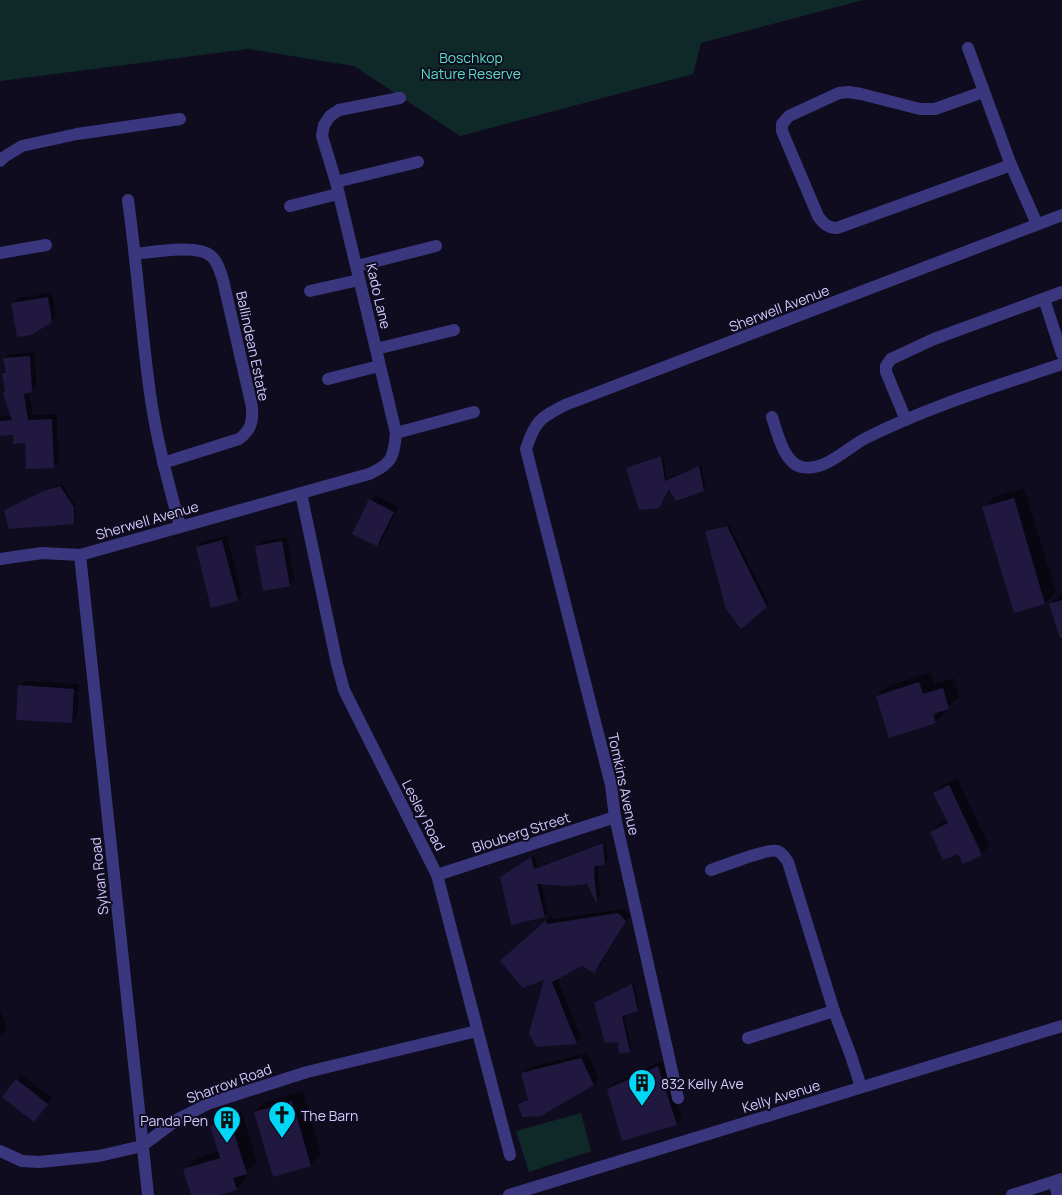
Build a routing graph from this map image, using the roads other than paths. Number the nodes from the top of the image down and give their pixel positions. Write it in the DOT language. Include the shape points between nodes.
graph roads {
  1 [pos="968,48"];
  2 [pos="983,92"];
  3 [pos="400,98"];
  4 [pos="180,119"];
  5 [pos="0,161"];
  6 [pos="418,162"];
  7 [pos="1011,165"];
  8 [pos="337,188"];
  9 [pos="128,200"];
  10 [pos="290,206"];
  11 [pos="1062,215"];
  12 [pos="1037,224"];
  13 [pos="46,245"];
  14 [pos="436,246"];
  15 [pos="0,253"];
  16 [pos="135,254"];
  17 [pos="357,266"];
  18 [pos="359,280"];
  19 [pos="310,291"];
  20 [pos="1062,292"];
  21 [pos="1044,299"];
  22 [pos="454,330"];
  23 [pos="376,348"];
  24 [pos="1062,354"];
  25 [pos="1062,364"];
  26 [pos="379,366"];
  27 [pos="328,379"];
  28 [pos="474,412"];
  29 [pos="772,417"];
  30 [pos="906,420"];
  31 [pos="396,433"];
  32 [pos="526,449"];
  33 [pos="163,463"];
  34 [pos="301,493"];
  35 [pos="180,526"];
  36 [pos="80,555"];
  37 [pos="0,559"];
  38 [pos="615,817"];
  39 [pos="711,870"];
  40 [pos="438,875"];
  41 [pos="834,1011"];
  42 [pos="1062,1026"];
  43 [pos="477,1031"];
  44 [pos="748,1038"];
  45 [pos="861,1087"];
  46 [pos="678,1098"];
  47 [pos="142,1146"];
  48 [pos="0,1151"];
  49 [pos="510,1155"];
  50 [pos="568,1178"];
  51 [pos="1058,1181"];
  52 [pos="515,1194"];
  53 [pos="148,1195"];
  54 [pos="546,1195"];
  55 [pos="1012,1195"];
  56 [pos="1058,1195"];
  1 -- 2 [label="street"];
  2 -- 7 [label="street"];
  2 -- 7 [label="street" via="929,110 855,93 839,93 789,116 782,124 782,131 818,216 831,228"];
  3 -- 8 [label="street, Kado Lane" via="339,110 330,116 322,136"];
  4 -- 5 [label="street" via="77,134 22,146"];
  6 -- 8 [label="street"];
  7 -- 12 [label="street"];
  8 -- 10 [label="street"];
  8 -- 17 [label="street, Kado Lane"];
  9 -- 16 [label="street"];
  11 -- 12 [label="street, Sherwell Avenue"];
  12 -- 32 [label="street, Sherwell Avenue" via="566,405 535,425"];
  13 -- 15 [label="street"];
  14 -- 17 [label="street"];
  16 -- 33 [label="street" via="150,393"];
  16 -- 33 [label="street, Ballindean Estate" via="192,249 210,254 218,262 252,407 248,433 239,439"];
  17 -- 18 [label="street, Kado Lane"];
  18 -- 19 [label="street"];
  18 -- 23 [label="street, Kado Lane"];
  20 -- 21 [label="street"];
  21 -- 24 [label="street"];
  21 -- 30 [label="street" via="934,339 891,359 886,372"];
  22 -- 23 [label="street"];
  23 -- 26 [label="street, Kado Lane"];
  25 -- 30 [label="street"];
  26 -- 27 [label="street"];
  26 -- 31 [label="street, Kado Lane"];
  28 -- 31 [label="street"];
  29 -- 30 [label="street" via="783,450 791,461 808,468 827,462 863,439"];
  31 -- 34 [label="street, Kado Lane" via="391,460 383,467"];
  32 -- 38 [label="street, Tomkins Avenue" via="611,785"];
  33 -- 35 [label="street"];
  34 -- 35 [label="street, Sherwell Avenue"];
  34 -- 40 [label="street, Lesley Road" via="344,690"];
  35 -- 36 [label="street, Sherwell Avenue"];
  36 -- 37 [label="street, Sherwell Avenue" via="42,553"];
  36 -- 47 [label="street, Sylvan Road"];
  38 -- 40 [label="street, Blouberg Street"];
  38 -- 46 [label="street, Tomkins Avenue"];
  39 -- 41 [label="street" via="764,852 776,850 783,854"];
  40 -- 43 [label="street, Lesley Road"];
  41 -- 44 [label="street"];
  41 -- 45 [label="street"];
  42 -- 45 [label="street, Kelly Avenue"];
  43 -- 47 [label="street, Sharrow Road" via="307,1072 210,1103 178,1119"];
  43 -- 49 [label="street, Lesley Road"];
  45 -- 50 [label="street, Kelly Avenue"];
  47 -- 48 [label="street, Sharrow Road" via="99,1156 39,1162 22,1161"];
  47 -- 53 [label="street, Sylvan Road"];
  50 -- 52 [label="street, Kelly Avenue"];
  50 -- 54 [label="street"];
  51 -- 55 [label="street"];
  51 -- 56 [label="street"];
}
